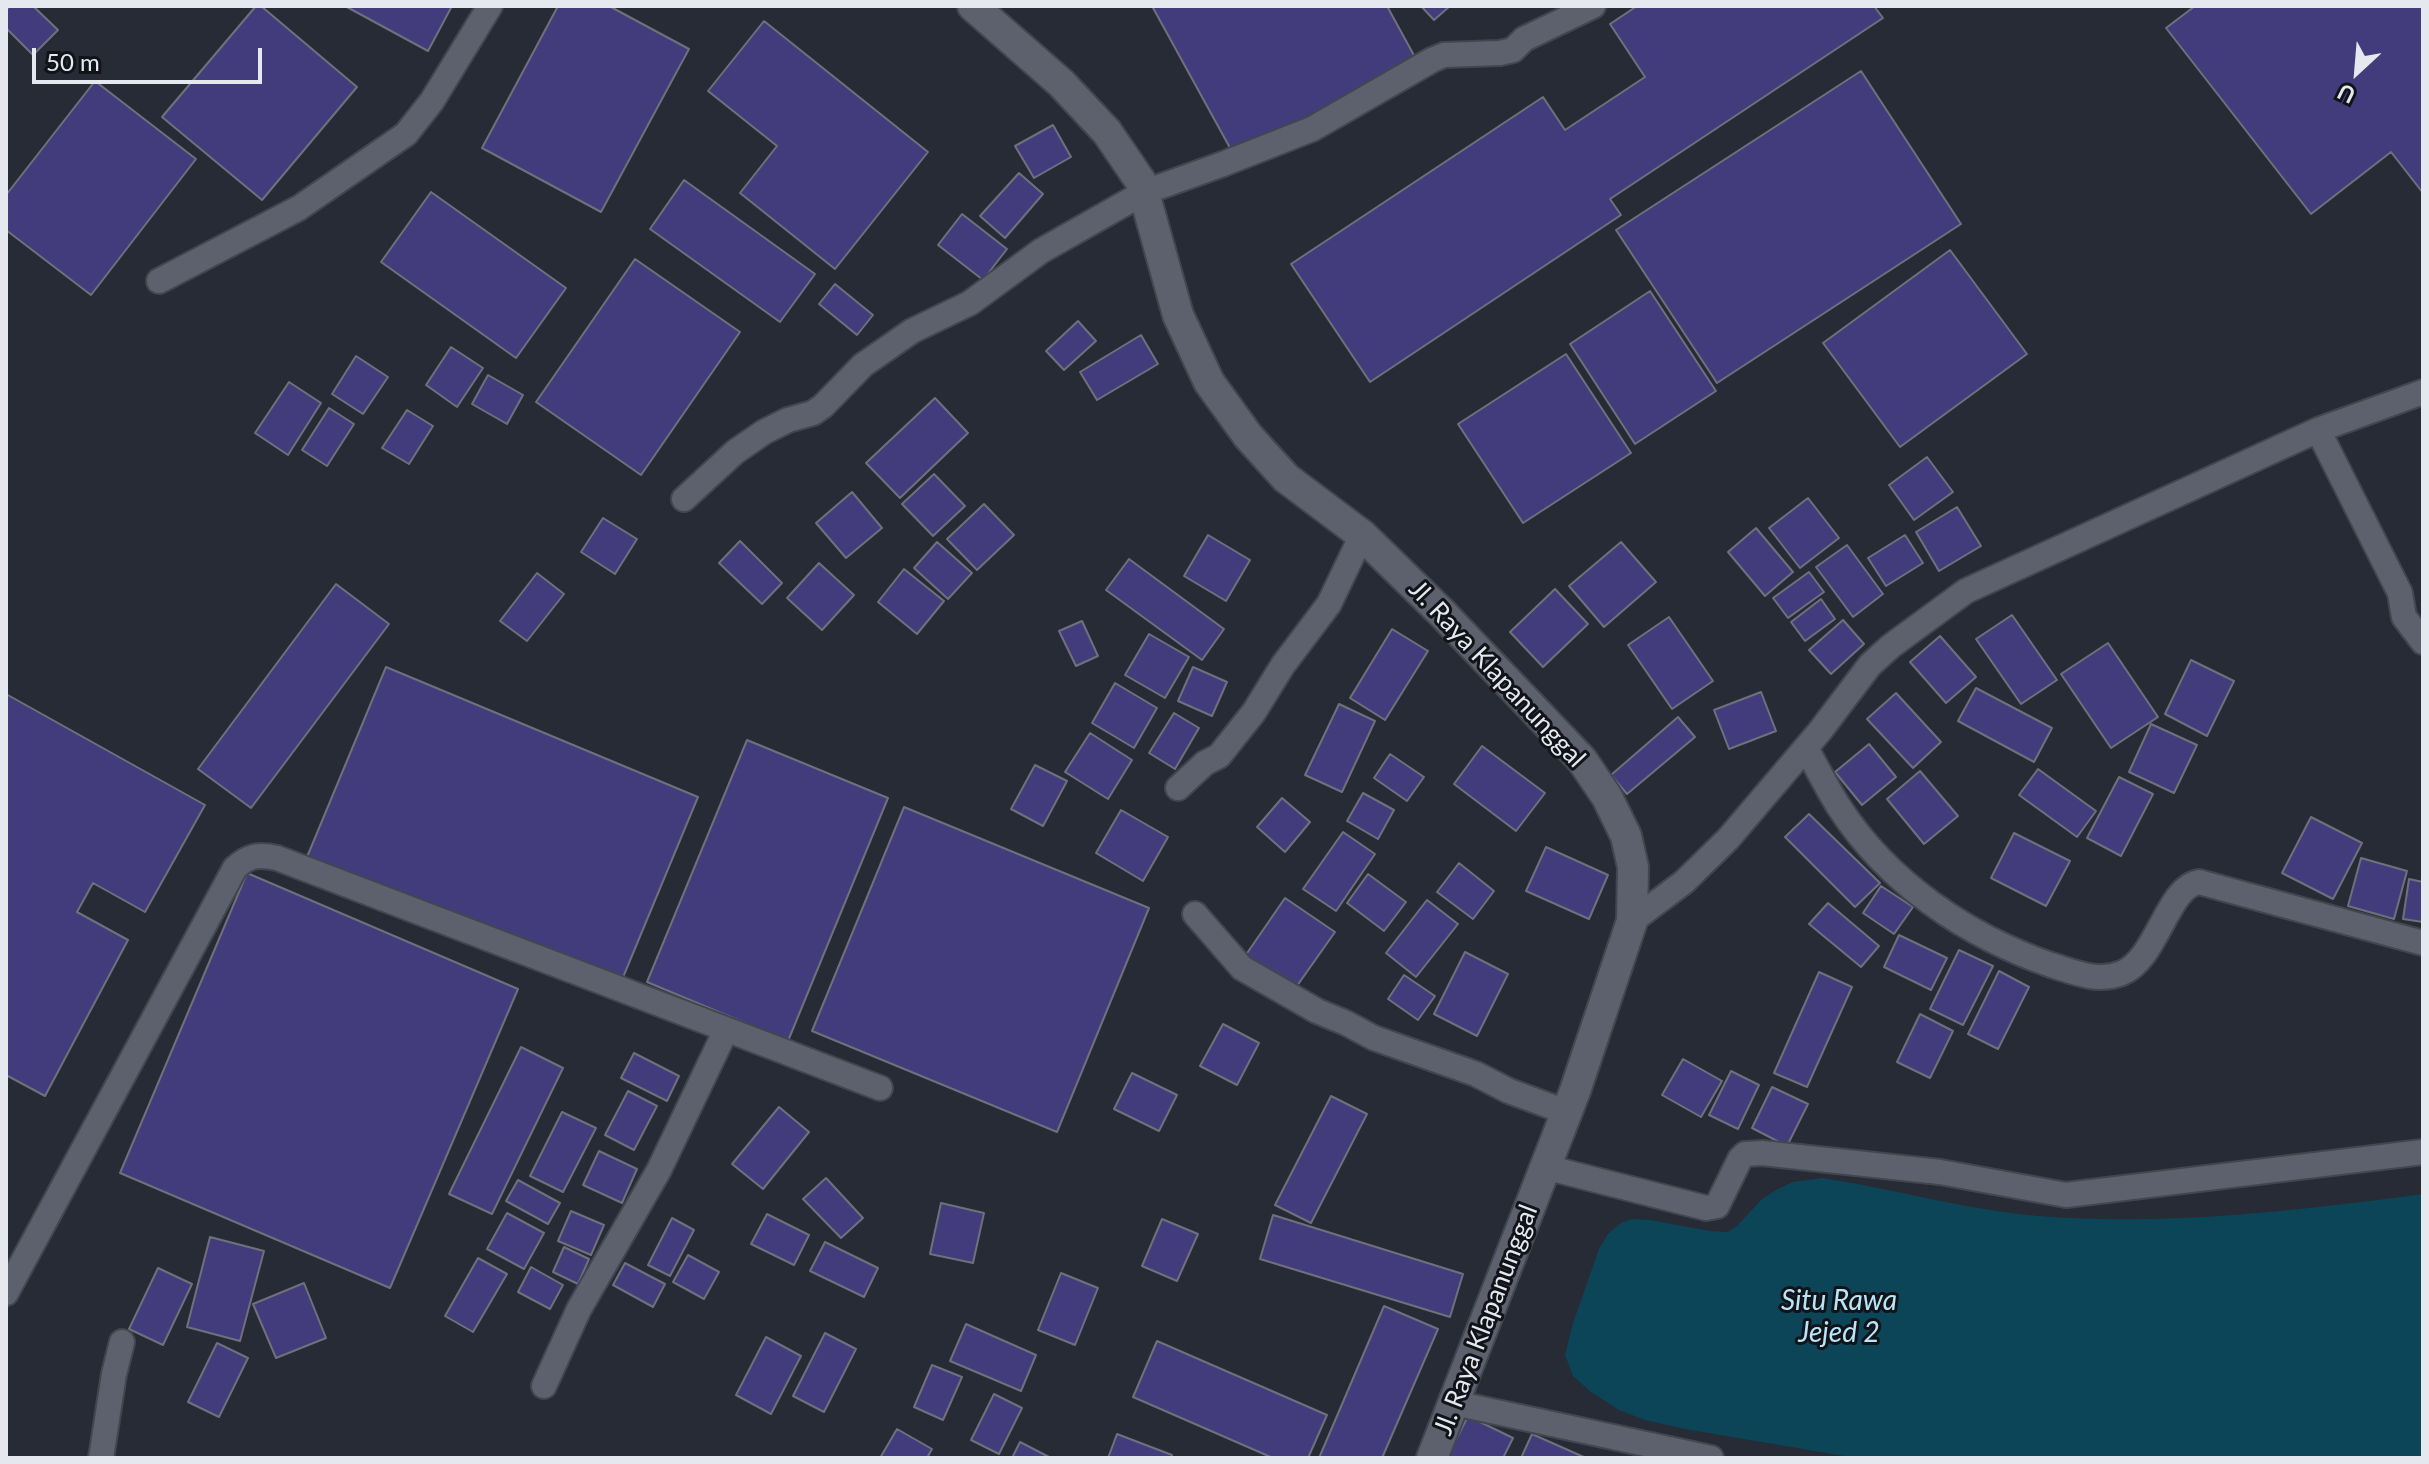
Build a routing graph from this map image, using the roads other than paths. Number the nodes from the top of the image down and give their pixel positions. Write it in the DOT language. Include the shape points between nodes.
graph roads {
  1 [pos="490,6"];
  2 [pos="973,6"];
  3 [pos="1593,6"];
  4 [pos="1145,192"];
  5 [pos="159,281"];
  6 [pos="2423,392"];
  7 [pos="2318,430"];
  8 [pos="684,499"];
  9 [pos="1362,535"];
  10 [pos="2423,642"];
  11 [pos="1806,748"];
  12 [pos="1178,788"];
  13 [pos="1195,914"];
  14 [pos="1632,921"];
  15 [pos="2423,943"];
  16 [pos="726,1030"];
  17 [pos="880,1088"];
  18 [pos="1566,1112"];
  19 [pos="2423,1152"];
  20 [pos="1545,1167"];
  21 [pos="6,1293"];
  22 [pos="122,1342"];
  23 [pos="544,1386"];
  24 [pos="1454,1403"];
  25 [pos="101,1458"];
  26 [pos="1432,1458"];
  27 [pos="1711,1458"];
  1 -- 5 [label="street" via="406,134 299,208"];
  2 -- 4 [label="street, Jl. Raya Klapanunggal" via="1061,83 1107,132"];
  3 -- 4 [label="street" via="1524,39 1513,50 1444,55 1312,129"];
  4 -- 8 [label="street" via="1041,251 970,303 912,331 863,365 813,413 764,432 735,452"];
  4 -- 9 [label="street, Jl. Raya Klapanunggal" via="1178,315 1209,382 1286,478"];
  6 -- 7 [label="street"];
  7 -- 10 [label="street" via="2400,593 2404,617"];
  7 -- 11 [label="street" via="1966,591 1870,665"];
  9 -- 12 [label="street" via="1329,604 1254,712 1219,756"];
  9 -- 14 [label="street, Jl. Raya Klapanunggal" via="1582,760 1626,836 1633,867"];
  11 -- 14 [label="street" via="1684,882"];
  11 -- 15 [label="street" via="1839,808 1902,881 1964,926 2013,952 2079,974 2102,978 2132,968 2183,892 2199,882"];
  13 -- 18 [label="street" via="1242,968 1317,1011"];
  14 -- 18 [label="street, Jl. Raya Klapanunggal"];
  16 -- 17 [label="street"];
  16 -- 21 [label="street" via="277,858 245,858"];
  16 -- 23 [label="street" via="659,1170 579,1309"];
  18 -- 20 [label="street, Jl. Raya Klapanunggal"];
  19 -- 20 [label="street" via="2066,1195 1940,1172 1745,1154 1717,1206 1706,1208"];
  20 -- 24 [label="street, Jl. Raya Klapanunggal"];
  22 -- 25 [label="street"];
  24 -- 26 [label="street, Jl. Raya Klapanunggal"];
  24 -- 27 [label="street"];
}
